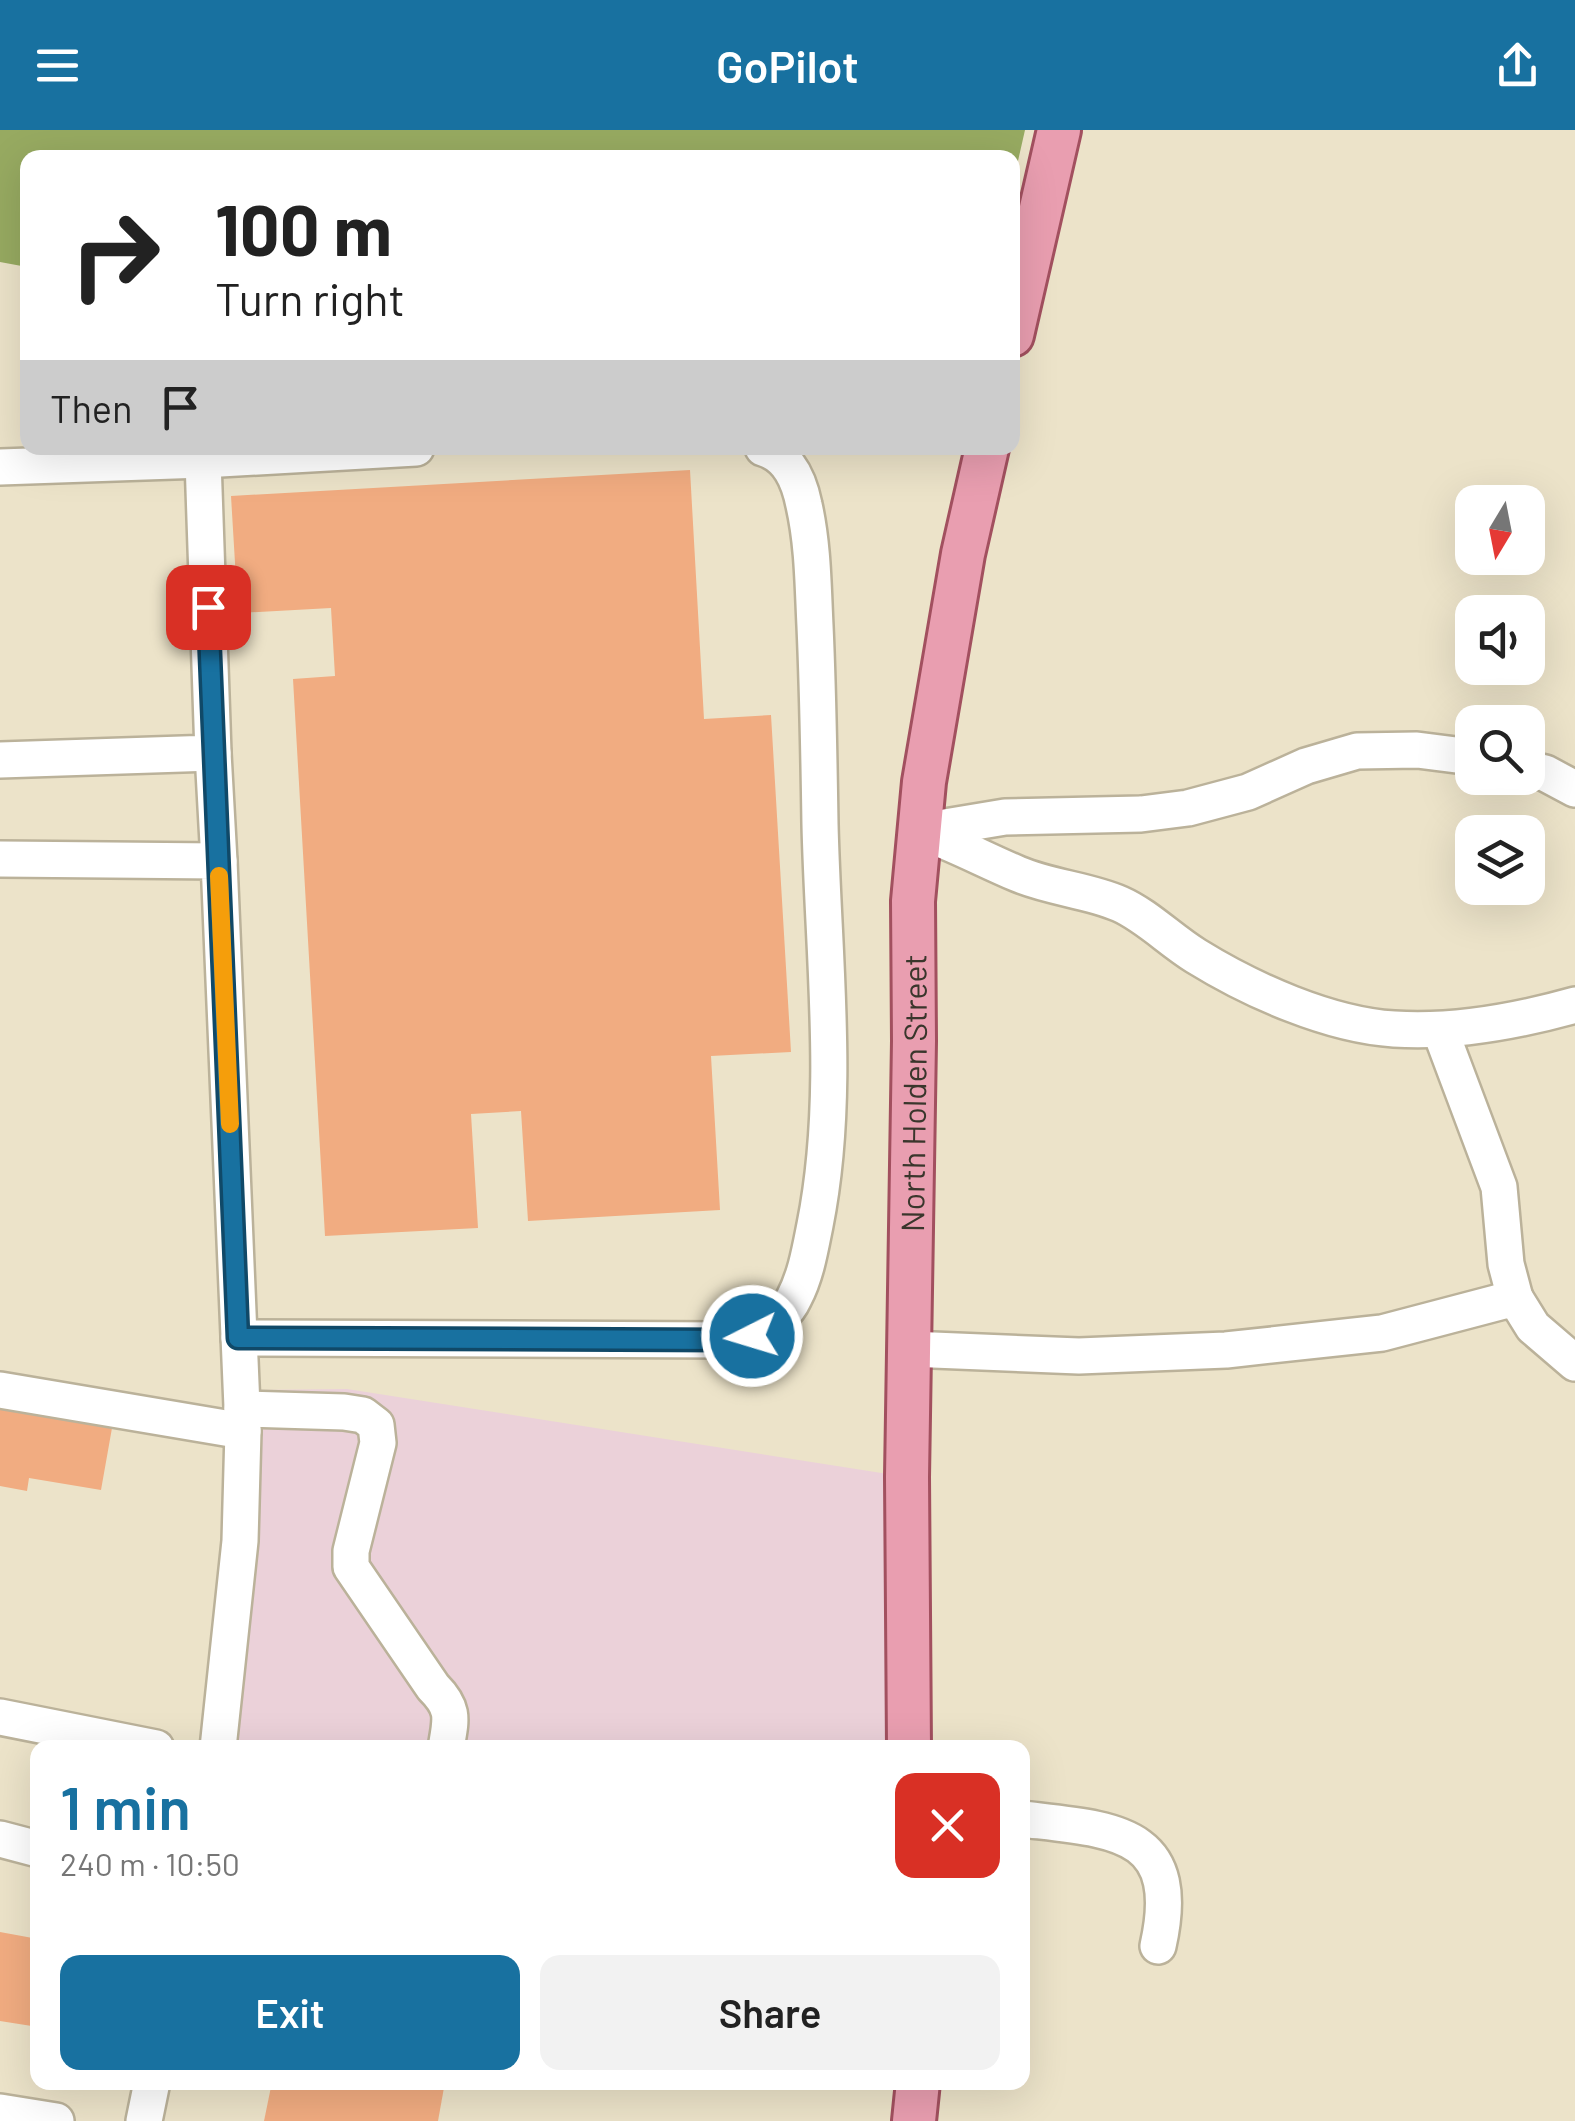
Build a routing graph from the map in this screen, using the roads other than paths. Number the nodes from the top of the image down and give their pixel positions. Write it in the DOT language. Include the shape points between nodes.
graph roads {
  1 [pos="1059,130"];
  2 [pos="1020,300"];
  3 [pos="292,455"];
  4 [pos="779,455"];
  5 [pos="985,455"];
  6 [pos="203,460"];
  7 [pos="0,466"];
  8 [pos="213,753"];
  9 [pos="1455,755"];
  10 [pos="0,760"];
  11 [pos="1545,774"];
  12 [pos="1575,789"];
  13 [pos="920,831"];
  14 [pos="0,859"];
  15 [pos="219,861"];
  16 [pos="1575,1005"];
  17 [pos="1440,1030"];
  18 [pos="1514,1298"];
  19 [pos="238,1338"];
  20 [pos="908,1349"];
  21 [pos="1575,1364"];
  22 [pos="0,1390"];
  23 [pos="242,1420"];
  24 [pos="0,1718"];
  25 [pos="114,1740"];
  26 [pos="219,1740"];
  27 [pos="447,1740"];
  28 [pos="909,1740"];
  29 [pos="1030,1820"];
  30 [pos="0,1839"];
  31 [pos="30,1847"];
  32 [pos="1158,1946"];
  33 [pos="150,2090"];
  34 [pos="917,2090"];
  35 [pos="0,2112"];
  36 [pos="56,2121"];
  37 [pos="144,2121"];
  38 [pos="914,2121"];
  1 -- 2 [label="main road"];
  3 -- 6 [label="street"];
  4 -- 19 [label="street" via="794,471 812,560 828,1068 824,1180 792,1303 752,1336 726,1340"];
  5 -- 13 [label="main road, North Holden Street" via="963,554"];
  6 -- 7 [label="street"];
  6 -- 8 [label="street"];
  8 -- 10 [label="street"];
  8 -- 15 [label="street"];
  9 -- 13 [label="street" via="1356,751 1188,808 1005,816"];
  11 -- 12 [label="street"];
  13 -- 17 [label="street" via="1020,875 1122,904 1267,995 1390,1029"];
  13 -- 20 [label="main road, North Holden Street" via="913,901"];
  14 -- 15 [label="street"];
  15 -- 19 [label="street"];
  16 -- 17 [label="street"];
  17 -- 18 [label="street" via="1500,1187"];
  18 -- 20 [label="street" via="1382,1333 1226,1350 1079,1356"];
  18 -- 21 [label="street" via="1533,1327"];
  19 -- 23 [label="street"];
  20 -- 28 [label="main road, North Holden Street"];
  22 -- 23 [label="street"];
  23 -- 26 [label="street" via="240,1541"];
  23 -- 27 [label="street" via="344,1412 376,1425 351,1567 446,1700"];
  24 -- 25 [label="street"];
  29 -- 32 [label="street" via="1128,1838 1154,1857 1165,1890"];
  30 -- 31 [label="street"];
  33 -- 37 [label="street"];
  34 -- 38 [label="main road"];
  35 -- 36 [label="street"];
}
